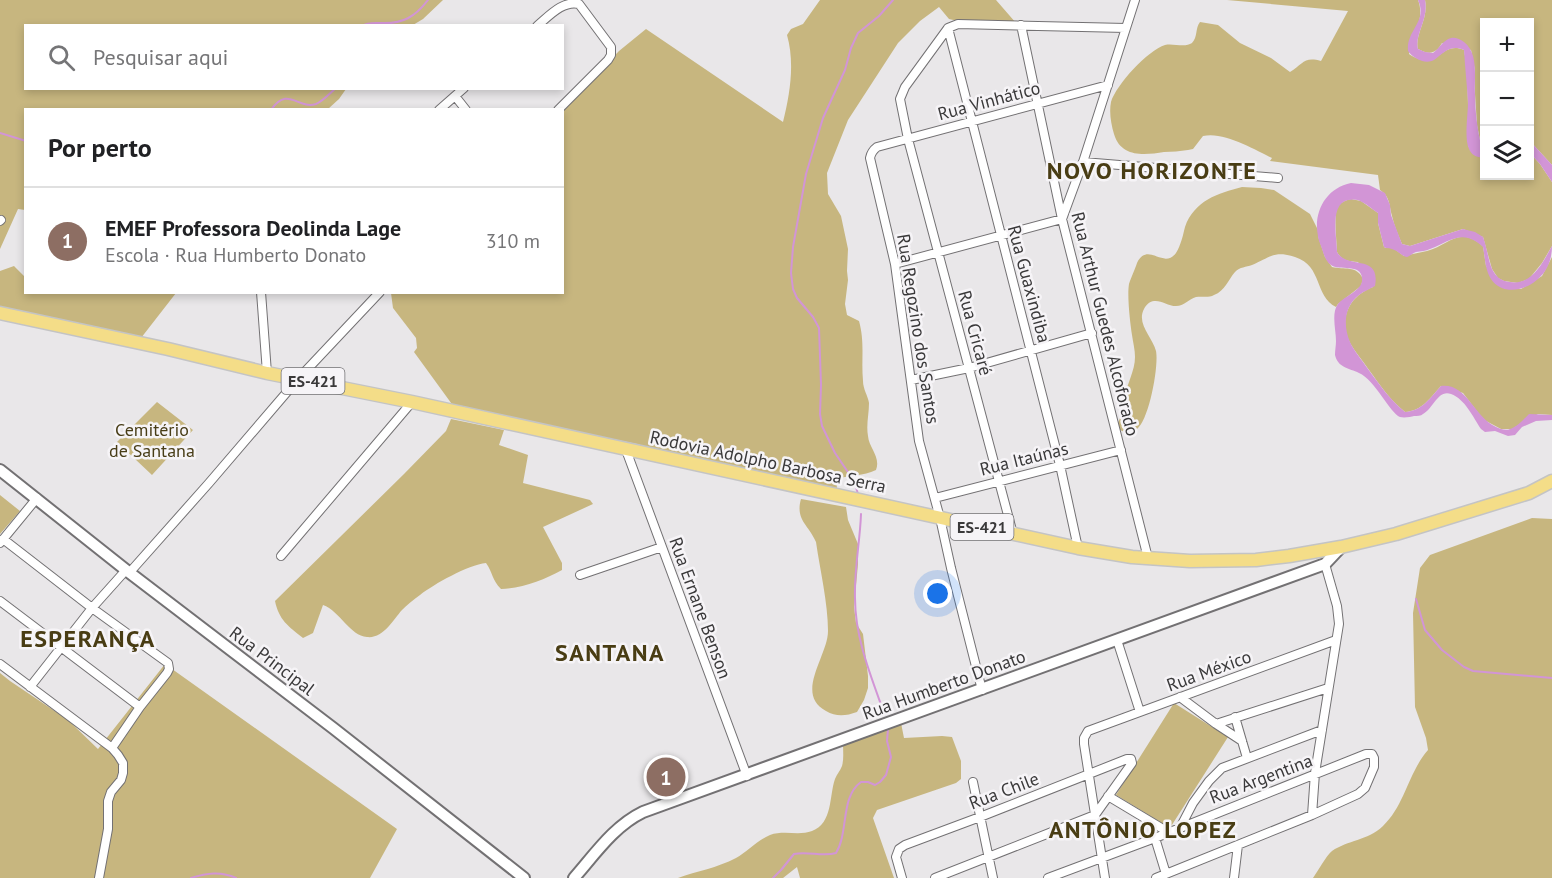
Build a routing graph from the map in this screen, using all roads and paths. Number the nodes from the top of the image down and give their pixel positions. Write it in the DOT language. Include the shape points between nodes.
graph roads {
  1 [pos="1134,0"];
  2 [pos="539,24"];
  3 [pos="1021,26"];
  4 [pos="948,28"];
  5 [pos="1126,28"];
  6 [pos="1108,85"];
  7 [pos="462,90"];
  8 [pos="455,96"];
  9 [pos="1038,104"];
  10 [pos="441,108"];
  11 [pos="464,108"];
  12 [pos="560,108"];
  13 [pos="973,122"];
  14 [pos="908,139"];
  15 [pos="878,147"];
  16 [pos="1083,162"];
  17 [pos="1278,178"];
  18 [pos="1062,219"];
  19 [pos="1001,236"];
  20 [pos="939,253"];
  21 [pos="895,264"];
  22 [pos="261,294"];
  23 [pos="378,294"];
  24 [pos="0,313"];
  25 [pos="1092,333"];
  26 [pos="1031,351"];
  27 [pos="969,368"];
  28 [pos="267,373"];
  29 [pos="298,378"];
  30 [pos="910,380"];
  31 [pos="412,402"];
  32 [pos="626,450"];
  33 [pos="1121,450"];
  34 [pos="1060,465"];
  35 [pos="0,470"];
  36 [pos="999,481"];
  37 [pos="1552,481"];
  38 [pos="1552,489"];
  39 [pos="1529,493"];
  40 [pos="37,498"];
  41 [pos="935,498"];
  42 [pos="940,518"];
  43 [pos="1013,534"];
  44 [pos="2,541"];
  45 [pos="662,547"];
  46 [pos="1078,548"];
  47 [pos="1341,548"];
  48 [pos="280,556"];
  49 [pos="1148,558"];
  50 [pos="1325,564"];
  51 [pos="128,571"];
  52 [pos="580,574"];
  53 [pos="0,601"];
  54 [pos="92,608"];
  55 [pos="1117,639"];
  56 [pos="1336,639"];
  57 [pos="61,647"];
  58 [pos="0,664"];
  59 [pos="30,687"];
  60 [pos="1328,688"];
  61 [pos="982,690"];
  62 [pos="1180,697"];
  63 [pos="140,707"];
  64 [pos="1140,712"];
  65 [pos="1235,717"];
  66 [pos="1216,724"];
  67 [pos="1322,730"];
  68 [pos="1242,741"];
  69 [pos="112,748"];
  70 [pos="1247,758"];
  71 [pos="1315,773"];
  72 [pos="1089,774"];
  73 [pos="747,776"];
  74 [pos="973,782"];
  75 [pos="1108,796"];
  76 [pos="1095,814"];
  77 [pos="1312,815"];
  78 [pos="980,817"];
  79 [pos="1180,826"];
  80 [pos="1168,832"];
  81 [pos="1155,838"];
  82 [pos="1238,845"];
  83 [pos="988,857"];
  84 [pos="1102,857"];
  85 [pos="1166,874"];
  86 [pos="518,876"];
  87 [pos="99,878"];
  88 [pos="574,878"];
  89 [pos="902,878"];
  90 [pos="935,878"];
  91 [pos="993,878"];
  92 [pos="1048,878"];
  93 [pos="1105,878"];
  94 [pos="1156,878"];
  95 [pos="1234,878"];
  1 -- 5 [label="street"];
  2 -- 12 [label="street" via="571,1 579,4 611,47 608,60"];
  3 -- 4 [label="street" via="962,23"];
  3 -- 5 [label="street"];
  3 -- 9 [label="street, Rua Arthur Guedes Alcoforado"];
  4 -- 13 [label="street, Rua Guaxindiba"];
  4 -- 14 [label="street, Rua Cricaré" via="901,96"];
  5 -- 6 [label="street"];
  6 -- 9 [label="street, Rua Vinhático"];
  6 -- 16 [label="street"];
  7 -- 8 [label="street"];
  8 -- 10 [label="street"];
  8 -- 11 [label="street"];
  9 -- 13 [label="street, Rua Vinhático"];
  9 -- 18 [label="street, Rua Arthur Guedes Alcoforado"];
  13 -- 14 [label="street, Rua Vinhático"];
  13 -- 19 [label="street, Rua Guaxindiba"];
  14 -- 15 [label="street, Rua Vinhático"];
  14 -- 20 [label="street, Rua Cricaré"];
  15 -- 21 [label="street, Rua Regozino dos Santos" via="870,158"];
  16 -- 17 [label="street"];
  16 -- 18 [label="street"];
  18 -- 19 [label="street"];
  18 -- 25 [label="street, Rua Arthur Guedes Alcoforado"];
  19 -- 20 [label="street"];
  19 -- 26 [label="street, Rua Guaxindiba"];
  20 -- 21 [label="street"];
  20 -- 27 [label="street, Rua Cricaré"];
  21 -- 30 [label="street, Rua Regozino dos Santos"];
  22 -- 28 [label="street"];
  23 -- 29 [label="street"];
  24 -- 28 [label="main road, Rodovia Adolpho Barbosa Serra / ES-421"];
  25 -- 26 [label="street"];
  25 -- 33 [label="street, Rua Arthur Guedes Alcoforado"];
  26 -- 27 [label="street"];
  26 -- 34 [label="street, Rua Guaxindiba"];
  27 -- 30 [label="street"];
  27 -- 36 [label="street, Rua Cricaré"];
  28 -- 29 [label="main road, Rodovia Adolpho Barbosa Serra / ES-421"];
  29 -- 31 [label="main road, Rodovia Adolpho Barbosa Serra / ES-421"];
  29 -- 51 [label="street"];
  30 -- 41 [label="street, Rua Regozino dos Santos" via="919,441"];
  31 -- 32 [label="main road, Rodovia Adolpho Barbosa Serra / ES-421"];
  31 -- 48 [label="street"];
  32 -- 42 [label="main road, Rodovia Adolpho Barbosa Serra / ES-421"];
  32 -- 45 [label="street, Rua Ernane Benson"];
  33 -- 34 [label="street, Rua Itaúnas"];
  33 -- 49 [label="street, Rua Arthur Guedes Alcoforado"];
  34 -- 36 [label="street, Rua Itaúnas"];
  34 -- 46 [label="street, Rua Guaxindiba"];
  35 -- 40 [label="main road, Rua Principal"];
  36 -- 41 [label="street, Rua Itaúnas"];
  36 -- 43 [label="street, Rua Cricaré"];
  37 -- 39 [label="main road, Rodovia Adolpho Barbosa Serra / ES-421"];
  38 -- 39 [label="main road, Rodovia Adolpho Barbosa Serra / ES-421"];
  39 -- 47 [label="main road, Rodovia Adolpho Barbosa Serra / ES-421"];
  40 -- 44 [label="street"];
  40 -- 51 [label="main road, Rua Principal"];
  41 -- 42 [label="street, Rua Regozino dos Santos"];
  42 -- 43 [label="main road, Rodovia Adolpho Barbosa Serra / ES-421"];
  42 -- 61 [label="street, Rua Regozino dos Santos"];
  43 -- 46 [label="main road, Rodovia Adolpho Barbosa Serra / ES-421"];
  44 -- 54 [label="street"];
  45 -- 52 [label="street"];
  45 -- 73 [label="street, Rua Ernane Benson"];
  46 -- 49 [label="main road, Rodovia Adolpho Barbosa Serra / ES-421"];
  47 -- 49 [label="main road, Rodovia Adolpho Barbosa Serra / ES-421" via="1256,560"];
  47 -- 50 [label="main road, Rua Humberto Donato"];
  50 -- 55 [label="main road, Rua Humberto Donato"];
  50 -- 56 [label="street" via="1339,616"];
  51 -- 54 [label="street"];
  51 -- 86 [label="main road, Rua Principal"];
  53 -- 57 [label="street"];
  54 -- 57 [label="street"];
  54 -- 63 [label="street" via="168,663 167,673"];
  55 -- 61 [label="main road, Rua Humberto Donato"];
  55 -- 64 [label="street"];
  56 -- 60 [label="street"];
  56 -- 62 [label="street, Rua México"];
  57 -- 59 [label="street"];
  57 -- 63 [label="street"];
  58 -- 59 [label="street"];
  59 -- 69 [label="street"];
  60 -- 65 [label="street"];
  60 -- 67 [label="street"];
  61 -- 73 [label="main road, Rua Humberto Donato"];
  62 -- 64 [label="street, Rua México"];
  62 -- 66 [label="street"];
  63 -- 69 [label="street"];
  64 -- 72 [label="street, Rua México" via="1086,734"];
  65 -- 66 [label="street"];
  65 -- 68 [label="street"];
  66 -- 68 [label="street"];
  67 -- 70 [label="street"];
  67 -- 71 [label="street"];
  68 -- 70 [label="street"];
  69 -- 87 [label="street" via="123,763 123,773 108,801 108,829"];
  70 -- 79 [label="street" via="1217,772"];
  71 -- 77 [label="street"];
  71 -- 77 [label="street, Rua Argentina" via="1366,754 1372,754 1375,762 1362,791"];
  71 -- 79 [label="street, Rua Argentina"];
  72 -- 75 [label="street, Rua Chile" via="1131,759"];
  72 -- 76 [label="street"];
  72 -- 78 [label="street, Rua Chile"];
  73 -- 88 [label="main road, Rua Humberto Donato" via="635,816 614,832"];
  74 -- 78 [label="street"];
  75 -- 76 [label="street"];
  75 -- 80 [label="street"];
  76 -- 83 [label="street"];
  76 -- 84 [label="street"];
  77 -- 82 [label="street"];
  78 -- 83 [label="street"];
  78 -- 89 [label="street, Rua Chile" via="905,845 897,853"];
  79 -- 80 [label="street, Rua Argentina"];
  80 -- 81 [label="street, Rua Argentina"];
  81 -- 84 [label="street, Rua Argentina"];
  81 -- 85 [label="street"];
  82 -- 85 [label="street"];
  82 -- 95 [label="street"];
  83 -- 90 [label="street"];
  83 -- 91 [label="street"];
  84 -- 92 [label="street, Rua Argentina"];
  84 -- 93 [label="street"];
  85 -- 94 [label="street"];
}
